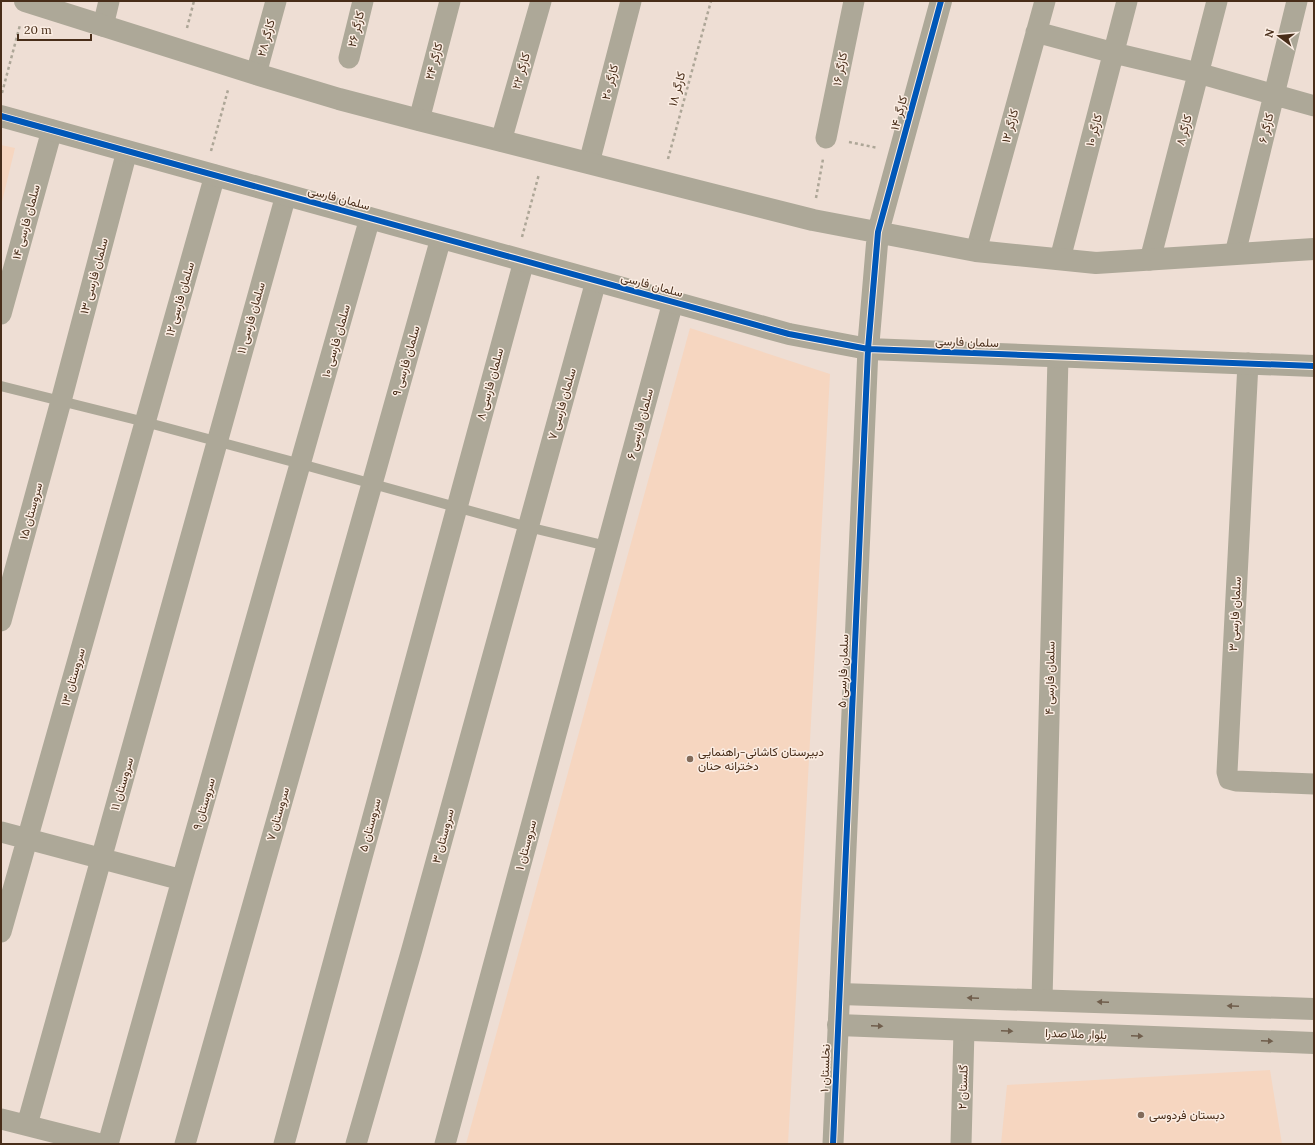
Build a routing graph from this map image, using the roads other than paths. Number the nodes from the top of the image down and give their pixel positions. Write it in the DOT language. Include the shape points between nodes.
graph roads {
  1 [pos="26,1"];
  2 [pos="109,1"];
  3 [pos="276,1"];
  4 [pos="363,1"];
  5 [pos="450,1"];
  6 [pos="541,1"];
  7 [pos="631,1"];
  8 [pos="854,1"];
  9 [pos="941,1"];
  10 [pos="1045,1"];
  11 [pos="1127,1"];
  12 [pos="1217,1"];
  13 [pos="1297,1"];
  14 [pos="103,26"];
  15 [pos="1036,32"];
  16 [pos="1114,53"];
  17 [pos="349,58"];
  18 [pos="256,74"];
  19 [pos="1198,74"];
  20 [pos="1274,95"];
  21 [pos="1314,106"];
  22 [pos="1,116"];
  23 [pos="418,120"];
  24 [pos="52,130"];
  25 [pos="826,138"];
  26 [pos="501,141"];
  27 [pos="127,151"];
  28 [pos="589,164"];
  29 [pos="210,174"];
  30 [pos="286,195"];
  31 [pos="370,218"];
  32 [pos="878,232"];
  33 [pos="441,238"];
  34 [pos="1314,249"];
  35 [pos="976,251"];
  36 [pos="1235,254"];
  37 [pos="520,260"];
  38 [pos="1060,260"];
  39 [pos="1150,260"];
  40 [pos="596,281"];
  41 [pos="673,302"];
  42 [pos="1,314"];
  43 [pos="868,349"];
  44 [pos="1058,357"];
  45 [pos="1248,363"];
  46 [pos="1314,366"];
  47 [pos="1,386"];
  48 [pos="61,401"];
  49 [pos="145,422"];
  50 [pos="217,442"];
  51 [pos="301,464"];
  52 [pos="372,484"];
  53 [pos="457,506"];
  54 [pos="528,527"];
  55 [pos="607,546"];
  56 [pos="1,621"];
  57 [pos="1314,784"];
  58 [pos="1,832"];
  59 [pos="27,839"];
  60 [pos="101,858"];
  61 [pos="182,880"];
  62 [pos="1,932"];
  63 [pos="840,994"];
  64 [pos="1042,1000"];
  65 [pos="1314,1009"];
  66 [pos="838,1025"];
  67 [pos="964,1030"];
  68 [pos="1314,1042"];
  69 [pos="1,1119"];
  70 [pos="26,1125"];
  71 [pos="50,1138"];
  72 [pos="100,1144"];
  73 [pos="108,1144"];
  74 [pos="185,1144"];
  75 [pos="284,1144"];
  76 [pos="356,1144"];
  77 [pos="445,1144"];
  78 [pos="833,1144"];
  79 [pos="961,1144"];
  1 -- 14 [label="street"];
  2 -- 14 [label="street"];
  3 -- 18 [label="street, کارگر ۲۸"];
  4 -- 17 [label="street, کارگر ۲۶"];
  5 -- 23 [label="street, کارگر ۲۴"];
  6 -- 26 [label="street, کارگر ۲۲"];
  7 -- 28 [label="street, کارگر ۲۰"];
  8 -- 25 [label="street, کارگر ۱۶"];
  9 -- 32 [label="street, کارگر ۱۴"];
  10 -- 15 [label="street, کارگر ۱۲"];
  11 -- 16 [label="street, کارگر ۱۰"];
  12 -- 19 [label="street, کارگر ۸"];
  13 -- 20 [label="street, کارگر ۶"];
  14 -- 18 [label="street"];
  15 -- 16 [label="street"];
  15 -- 35 [label="street, کارگر ۱۲"];
  16 -- 19 [label="street"];
  16 -- 38 [label="street, کارگر ۱۰"];
  18 -- 23 [label="street"];
  19 -- 20 [label="street"];
  19 -- 39 [label="street, کارگر ۸"];
  20 -- 21 [label="street"];
  20 -- 36 [label="street, کارگر ۶"];
  22 -- 24 [label="street, سلمان فارسی"];
  23 -- 26 [label="street"];
  24 -- 27 [label="street, سلمان فارسی"];
  24 -- 42 [label="street, سلمان فارسی ۱۴"];
  26 -- 28 [label="street"];
  27 -- 29 [label="street, سلمان فارسی"];
  27 -- 48 [label="street, سلمان فارسی ۱۳"];
  28 -- 32 [label="street" via="812,220"];
  29 -- 30 [label="street, سلمان فارسی"];
  29 -- 49 [label="street, سلمان فارسی ۱۲"];
  30 -- 31 [label="street, سلمان فارسی"];
  30 -- 50 [label="street, سلمان فارسی ۱۱"];
  31 -- 33 [label="street, سلمان فارسی"];
  31 -- 51 [label="street, سلمان فارسی ۱۰"];
  32 -- 35 [label="street"];
  32 -- 43 [label="street, کارگر ۱۴"];
  33 -- 37 [label="street, سلمان فارسی"];
  33 -- 52 [label="street, سلمان فارسی ۹"];
  34 -- 36 [label="street"];
  35 -- 38 [label="street"];
  36 -- 39 [label="street"];
  37 -- 40 [label="street, سلمان فارسی"];
  37 -- 53 [label="street, سلمان فارسی ۸"];
  38 -- 39 [label="street" via="1096,263"];
  40 -- 41 [label="street, سلمان فارسی"];
  40 -- 54 [label="street, سلمان فارسی ۷"];
  41 -- 43 [label="street, سلمان فارسی" via="789,334"];
  41 -- 55 [label="street, سلمان فارسی ۶"];
  43 -- 44 [label="street, سلمان فارسی"];
  43 -- 63 [label="street, سلمان فارسی ۵"];
  44 -- 45 [label="street, سلمان فارسی"];
  44 -- 64 [label="street, سلمان فارسی ۴"];
  45 -- 46 [label="street, سلمان فارسی"];
  45 -- 57 [label="street, سلمان فارسی ۳" via="1227,772 1229,779 1236,781"];
  47 -- 48 [label="lane"];
  48 -- 49 [label="lane"];
  48 -- 56 [label="street, سروستان ۱۵"];
  49 -- 50 [label="lane"];
  49 -- 59 [label="street, سروستان ۱۳"];
  50 -- 51 [label="lane"];
  50 -- 60 [label="street, سروستان ۱۱"];
  51 -- 52 [label="lane"];
  51 -- 61 [label="street, سروستان ۹"];
  52 -- 53 [label="lane"];
  52 -- 74 [label="street, سروستان ۷"];
  53 -- 54 [label="lane"];
  53 -- 75 [label="street, سروستان ۵"];
  54 -- 55 [label="lane"];
  54 -- 76 [label="street, سروستان ۳"];
  55 -- 77 [label="street, سروستان ۱"];
  58 -- 59 [label="street"];
  59 -- 60 [label="street"];
  59 -- 62 [label="street, سروستان ۱۳"];
  60 -- 61 [label="street"];
  60 -- 70 [label="street, سروستان ۱۱"];
  61 -- 73 [label="street, سروستان ۹"];
  64 -- 63 [label="street, one-way"];
  63 -- 66 [label="street, نخلستان ۱"];
  65 -- 64 [label="street, one-way"];
  66 -- 67 [label="street, بلوار ملا صدرا, one-way"];
  66 -- 78 [label="street, نخلستان ۱"];
  67 -- 68 [label="street, بلوار ملا صدرا, one-way"];
  67 -- 79 [label="street, گلستان ۲"];
  69 -- 70 [label="street"];
  70 -- 71 [label="street"];
  71 -- 72 [label="street"];
}
